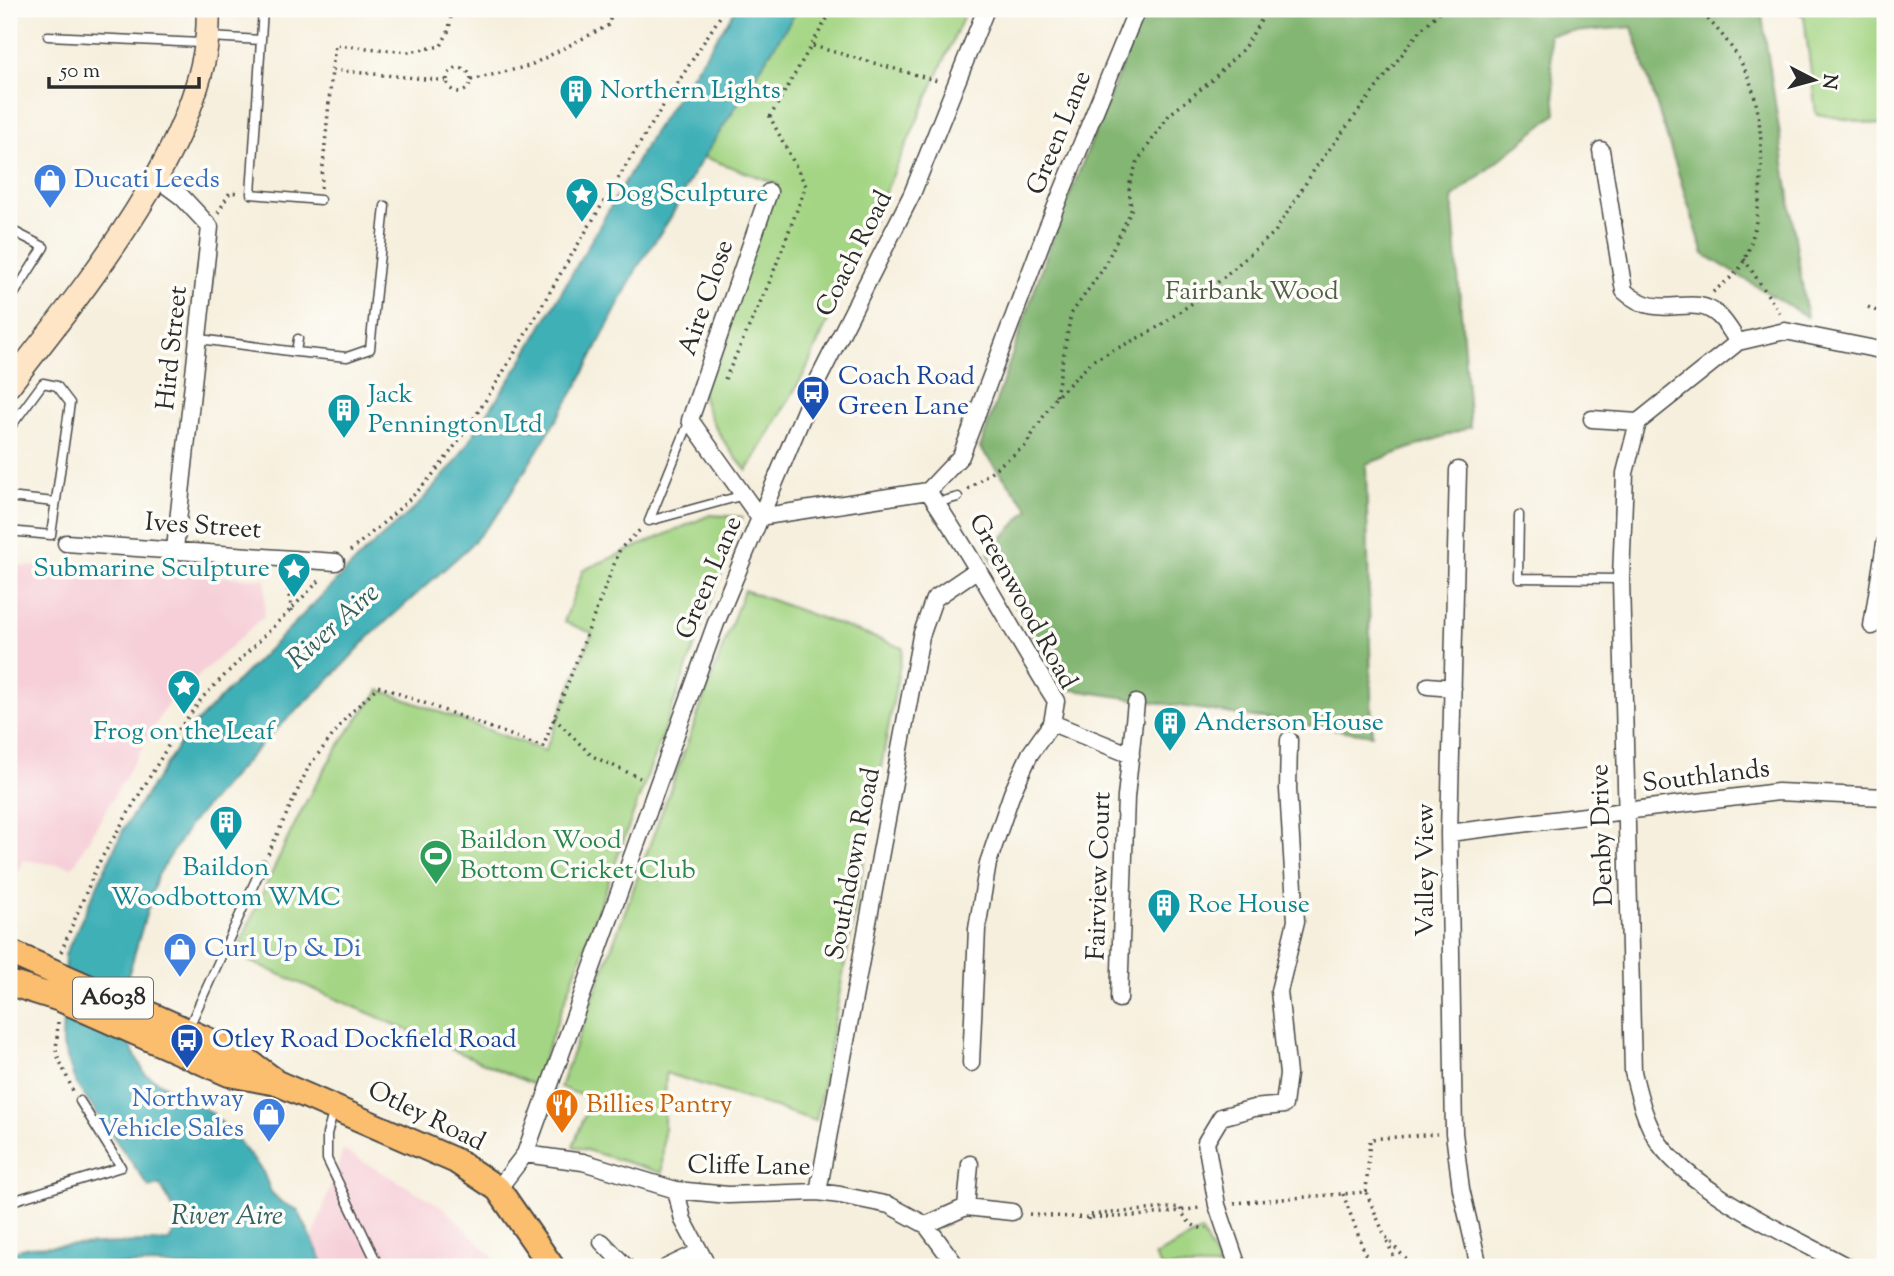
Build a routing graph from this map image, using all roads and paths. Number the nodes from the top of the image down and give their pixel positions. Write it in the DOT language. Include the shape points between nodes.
graph roads {
  1 [pos="208,9"];
  2 [pos="263,9"];
  3 [pos="452,9"];
  4 [pos="611,9"];
  5 [pos="725,9"];
  6 [pos="986,9"];
  7 [pos="1137,9"];
  8 [pos="1268,9"];
  9 [pos="1442,9"];
  10 [pos="1698,9"];
  11 [pos="48,36"];
  12 [pos="209,40"];
  13 [pos="261,40"];
  14 [pos="813,46"];
  15 [pos="332,71"];
  16 [pos="447,80"];
  17 [pos="471,80"];
  18 [pos="953,86"];
  19 [pos="1601,150"];
  20 [pos="155,177"];
  21 [pos="769,192"];
  22 [pos="251,194"];
  23 [pos="320,200"];
  24 [pos="385,206"];
  25 [pos="210,227"];
  26 [pos="9,229"];
  27 [pos="1744,258"];
  28 [pos="9,302"];
  29 [pos="1696,305"];
  30 [pos="1868,307"];
  31 [pos="1885,315"];
  32 [pos="1793,333"];
  33 [pos="200,339"];
  34 [pos="298,339"];
  35 [pos="1738,342"];
  36 [pos="1885,351"];
  37 [pos="296,352"];
  38 [pos="12,374"];
  39 [pos="1055,398"];
  40 [pos="690,419"];
  41 [pos="1592,419"];
  42 [pos="1638,422"];
  43 [pos="9,429"];
  44 [pos="1458,470"];
  45 [pos="744,495"];
  46 [pos="9,497"];
  47 [pos="932,497"];
  48 [pos="958,497"];
  49 [pos="54,502"];
  50 [pos="1519,516"];
  51 [pos="759,517"];
  52 [pos="649,521"];
  53 [pos="9,531"];
  54 [pos="66,543"];
  55 [pos="1885,544"];
  56 [pos="175,549"];
  57 [pos="282,557"];
  58 [pos="336,562"];
  59 [pos="978,569"];
  60 [pos="1620,579"];
  61 [pos="292,611"];
  62 [pos="1872,626"];
  63 [pos="1429,686"];
  64 [pos="1453,688"];
  65 [pos="1136,703"];
  66 [pos="554,718"];
  67 [pos="1052,723"];
  68 [pos="1289,740"];
  69 [pos="1131,755"];
  70 [pos="640,778"];
  71 [pos="1885,797"];
  72 [pos="1628,811"];
  73 [pos="1450,833"];
  74 [pos="263,864"];
  75 [pos="63,942"];
  76 [pos="9,952"];
  77 [pos="9,982"];
  78 [pos="60,987"];
  79 [pos="1119,999"];
  80 [pos="171,1036"];
  81 [pos="971,1063"];
  82 [pos="80,1101"];
  83 [pos="335,1107"];
  84 [pos="1454,1133"];
  85 [pos="525,1154"];
  86 [pos="970,1164"];
  87 [pos="498,1189"];
  88 [pos="676,1190"];
  89 [pos="818,1192"];
  90 [pos="1366,1192"];
  91 [pos="1343,1194"];
  92 [pos="9,1202"];
  93 [pos="1217,1205"];
  94 [pos="967,1207"];
  95 [pos="1181,1211"];
  96 [pos="1012,1212"];
  97 [pos="926,1225"];
  98 [pos="1223,1231"];
  99 [pos="1385,1236"];
  100 [pos="602,1242"];
  101 [pos="699,1252"];
  102 [pos="379,1267"];
  103 [pos="552,1267"];
  104 [pos="626,1267"];
  105 [pos="667,1267"];
  106 [pos="708,1267"];
  107 [pos="957,1267"];
  108 [pos="1238,1267"];
  109 [pos="1370,1267"];
  110 [pos="1398,1267"];
  111 [pos="1413,1267"];
  112 [pos="1479,1267"];
  113 [pos="1848,1267"];
  1 -- 12 [label="street"];
  2 -- 13 [label="lane"];
  3 -- 15 [label="path" via="441,46 410,52 335,45"];
  4 -- 17 [label="path" via="609,25 529,66"];
  5 -- 58 [label="path" via="652,120 499,384 441,465 396,513"];
  6 -- 18 [label="street, Coach Road"];
  7 -- 47 [label="street, Green Lane" via="961,456"];
  8 -- 39 [label="path" via="1244,48 1169,115 1137,162 1129,186 1131,211 1104,270 1071,314"];
  9 -- 39 [label="path" via="1419,32 1316,167 1275,232 1201,297 1152,331 1094,360"];
  10 -- 27 [label="path" via="1728,40 1752,88 1760,140 1757,220"];
  11 -- 12 [label="lane"];
  12 -- 13 [label="lane"];
  12 -- 20 [label="street" via="186,115"];
  13 -- 22 [label="lane"];
  14 -- 18 [label="path"];
  15 -- 16 [label="path"];
  15 -- 23 [label="path"];
  16 -- 17 [label="path" via="459,68 465,69"];
  16 -- 17 [label="path" via="460,92"];
  18 -- 51 [label="street, Coach Road" via="912,194 816,383"];
  19 -- 29 [label="street" via="1624,291 1638,304 1661,308"];
  20 -- 25 [label="street"];
  20 -- 38 [label="street" via="122,237"];
  21 -- 40 [label="street, Aire Close"];
  22 -- 23 [label="lane"];
  22 -- 25 [label="path" via="230,192"];
  24 -- 37 [label="lane" via="370,349 347,358"];
  25 -- 33 [label="street, Hird Street"];
  26 -- 28 [label="lane" via="44,247"];
  27 -- 29 [label="path" via="1728,280"];
  27 -- 32 [label="path"];
  29 -- 35 [label="street" via="1717,314"];
  30 -- 31 [label="path"];
  32 -- 35 [label="street"];
  32 -- 36 [label="street"];
  33 -- 37 [label="lane"];
  33 -- 56 [label="street, Hird Street"];
  34 -- 37 [label="lane"];
  35 -- 42 [label="street"];
  39 -- 48 [label="path" via="1025,446"];
  40 -- 45 [label="street"];
  40 -- 52 [label="lane"];
  41 -- 42 [label="street"];
  42 -- 60 [label="street, Denby Drive" via="1625,473"];
  43 -- 49 [label="lane" via="43,383 57,386 70,403 59,493"];
  44 -- 64 [label="street, Valley View"];
  45 -- 51 [label="street"];
  45 -- 52 [label="lane"];
  46 -- 49 [label="lane"];
  47 -- 48 [label="lane"];
  47 -- 51 [label="street, Green Lane"];
  47 -- 59 [label="street, Greenwood Road"];
  49 -- 53 [label="lane" via="51,535"];
  50 -- 60 [label="lane" via="1518,578"];
  51 -- 85 [label="street, Green Lane" via="696,675"];
  52 -- 66 [label="path" via="620,550"];
  54 -- 56 [label="street, Ives Street"];
  55 -- 62 [label="street"];
  56 -- 57 [label="street, Ives Street"];
  57 -- 58 [label="street, Ives Street"];
  57 -- 61 [label="path"];
  58 -- 61 [label="path"];
  59 -- 67 [label="street, Greenwood Road" via="1056,701"];
  59 -- 89 [label="street, Southdown Road" via="934,599 921,636"];
  60 -- 72 [label="street, Denby Drive"];
  61 -- 75 [label="path" via="203,697 174,736 98,864"];
  63 -- 64 [label="street"];
  64 -- 73 [label="street, Valley View"];
  65 -- 69 [label="street, Fairview Court"];
  66 -- 70 [label="path" via="592,756"];
  66 -- 74 [label="path" via="543,747 378,686 309,766"];
  67 -- 69 [label="street"];
  67 -- 81 [label="street, Greenwood Road" via="1030,754 1012,793 988,863 977,929"];
  68 -- 93 [label="street" via="1296,921 1279,991 1287,1074 1284,1104 1221,1117 1206,1142"];
  69 -- 79 [label="street, Fairview Court"];
  71 -- 72 [label="street, Southlands" via="1778,792"];
  72 -- 73 [label="street, Southlands"];
  72 -- 113 [label="street, Denby Drive" via="1633,1072 1643,1112 1660,1143 1681,1167 1714,1191"];
  73 -- 84 [label="street, Valley View"];
  74 -- 80 [label="lane"];
  76 -- 78 [label="main road, Otley Road / A6038"];
  77 -- 78 [label="main road, Otley Road / A6038"];
  78 -- 80 [label="main road, Otley Road / A6038"];
  78 -- 82 [label="path" via="56,1052"];
  80 -- 83 [label="main road, Otley Road / A6038" via="229,1074 277,1083"];
  82 -- 92 [label="lane" via="121,1167"];
  83 -- 87 [label="main road, Otley Road / A6038" via="456,1161"];
  83 -- 102 [label="lane" via="327,1135 327,1159"];
  84 -- 90 [label="path" via="1370,1139"];
  84 -- 112 [label="street, Valley View"];
  85 -- 87 [label="street, Green Lane"];
  85 -- 88 [label="street, Cliffe Lane" via="583,1162"];
  86 -- 94 [label="street"];
  87 -- 103 [label="main road, Otley Road / A6038"];
  88 -- 89 [label="street, Cliffe Lane" via="728,1195"];
  88 -- 101 [label="street" via="683,1220"];
  89 -- 97 [label="street, Cliffe Lane" via="889,1205"];
  90 -- 91 [label="path"];
  90 -- 99 [label="path"];
  91 -- 93 [label="path"];
  91 -- 109 [label="path"];
  93 -- 95 [label="path"];
  93 -- 98 [label="street"];
  94 -- 96 [label="street"];
  94 -- 97 [label="street"];
  95 -- 96 [label="path" via="1088,1220"];
  95 -- 98 [label="path" via="1198,1228"];
  97 -- 107 [label="street"];
  98 -- 108 [label="street"];
  99 -- 110 [label="path"];
  99 -- 111 [label="path"];
  100 -- 104 [label="street"];
  101 -- 105 [label="street"];
  101 -- 106 [label="street"];
}
